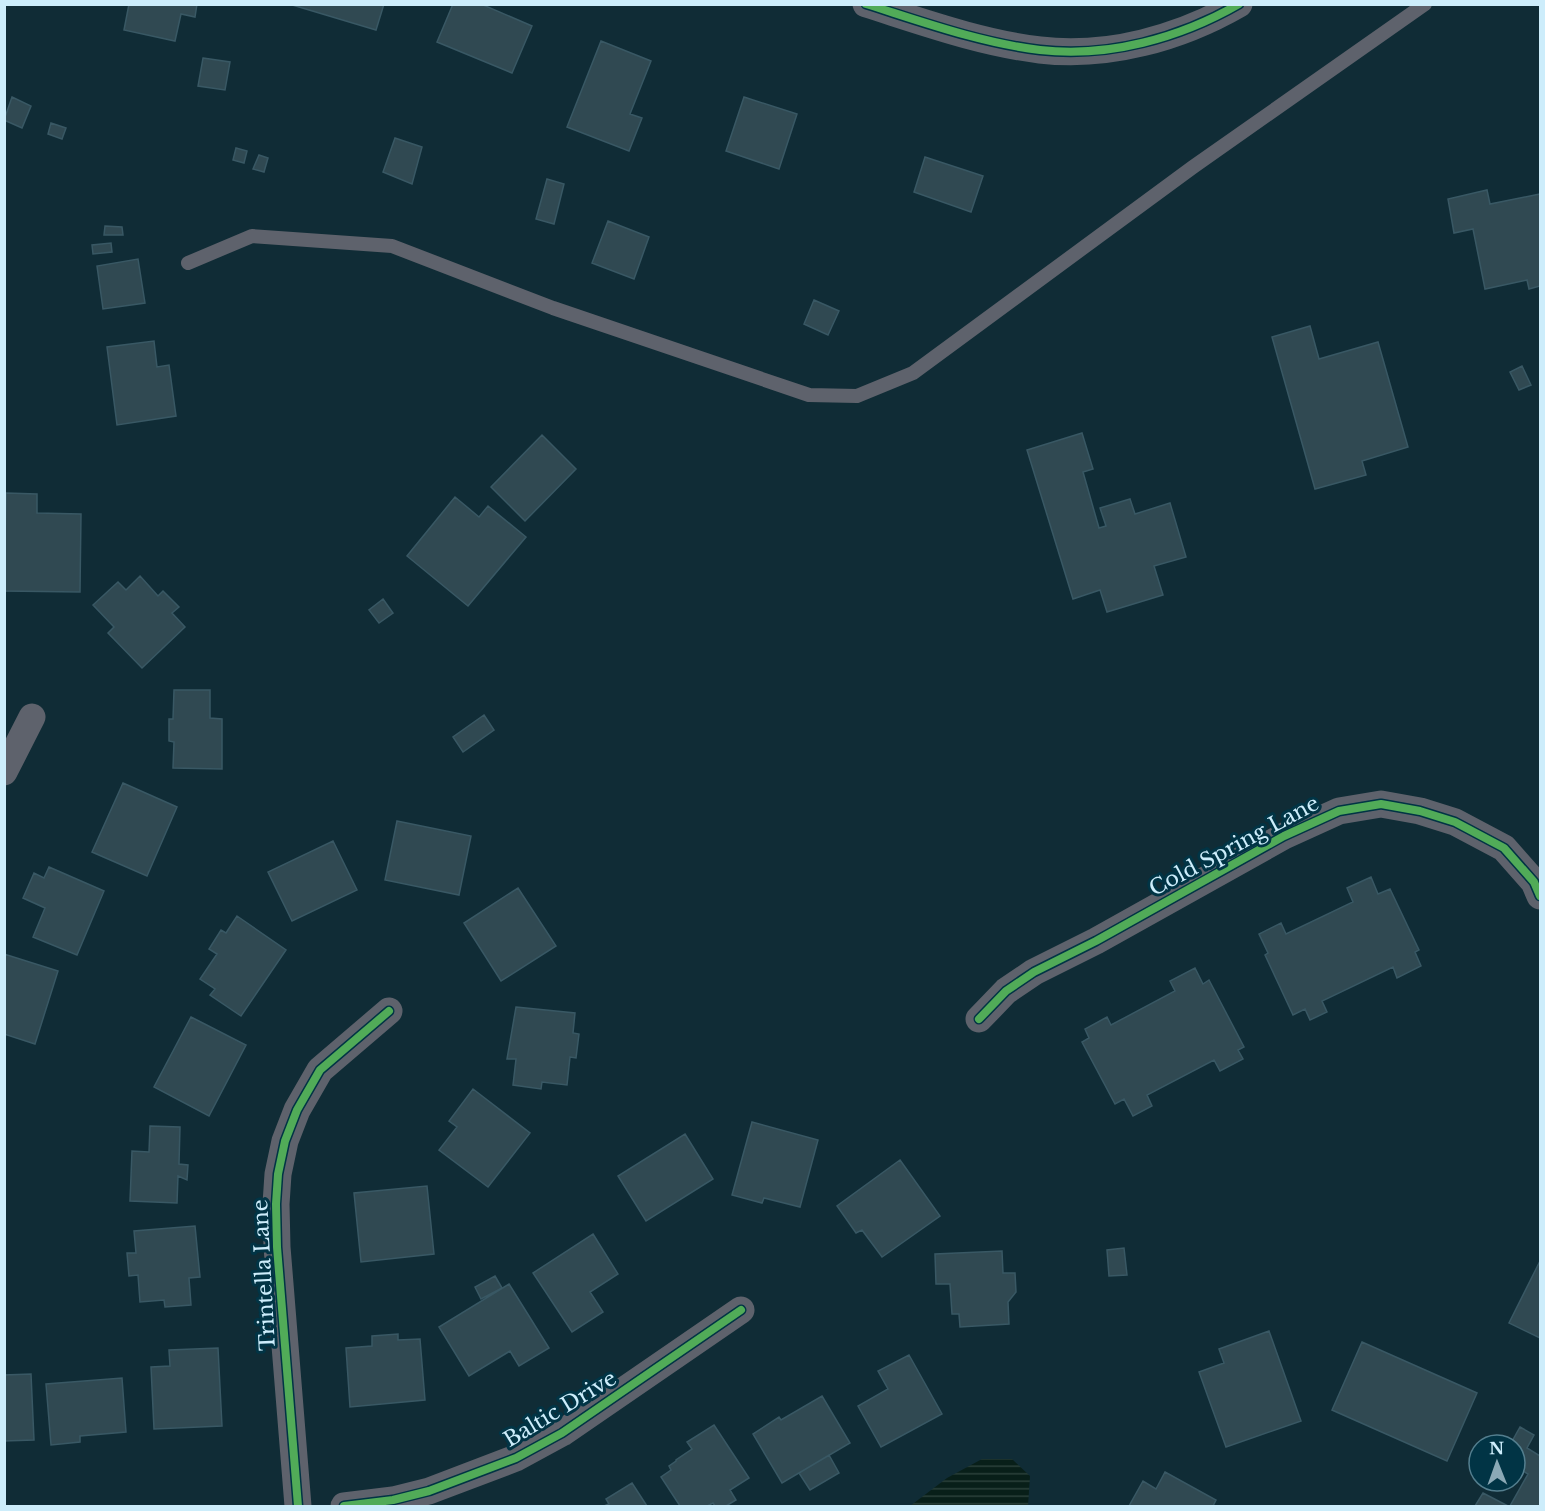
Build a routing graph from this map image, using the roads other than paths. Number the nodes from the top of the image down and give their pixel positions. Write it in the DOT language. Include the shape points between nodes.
graph roads {
  1 [pos="866,4"];
  2 [pos="1239,4"];
  3 [pos="1425,4"];
  4 [pos="188,263"];
  5 [pos="32,717"];
  6 [pos="4,772"];
  7 [pos="1540,896"];
  8 [pos="389,1011"];
  9 [pos="978,1019"];
  10 [pos="741,1310"];
  11 [pos="298,1506"];
  12 [pos="344,1506"];
  1 -- 2 [label="street" via="986,40 1066,52 1149,42"];
  3 -- 4 [label="lane" via="1192,167 913,373 857,396 809,395 553,308 392,246 252,236"];
  5 -- 6 [label="street"];
  7 -- 9 [label="street, Cold Spring Lane" via="1534,882 1504,848 1455,822 1381,804 1339,811 1284,836 1034,972 1006,991"];
  8 -- 11 [label="street, Trintella Lane" via="320,1070 297,1110 278,1174 277,1247"];
  10 -- 12 [label="street, Baltic Drive" via="572,1427 516,1458 429,1491"];
}
